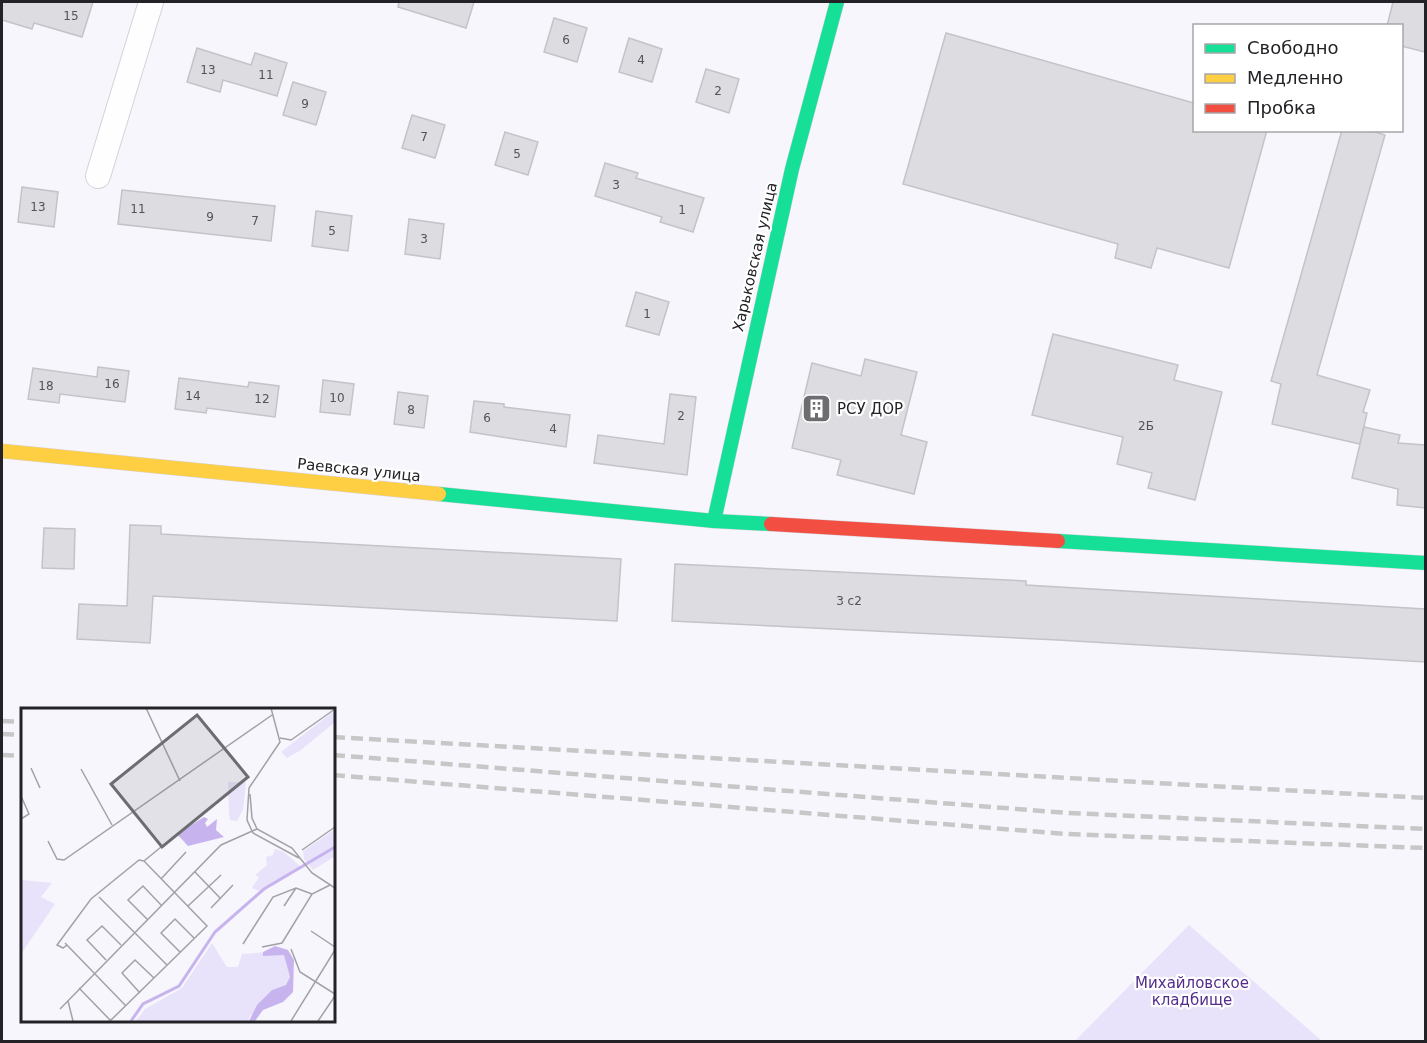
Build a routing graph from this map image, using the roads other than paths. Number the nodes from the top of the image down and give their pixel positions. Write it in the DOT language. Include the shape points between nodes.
graph roads {
  1 [pos="152,2"];
  2 [pos="837,2"];
  3 [pos="98,176"];
  4 [pos="2,450"];
  5 [pos="714,521"];
  6 [pos="1425,563"];
  1 -- 3 [label="street"];
  2 -- 5 [label="street, Харьковская улица" via="792,169"];
  4 -- 5 [label="street, Раевская улица"];
  5 -- 6 [label="street, Раевская улица"];
}
